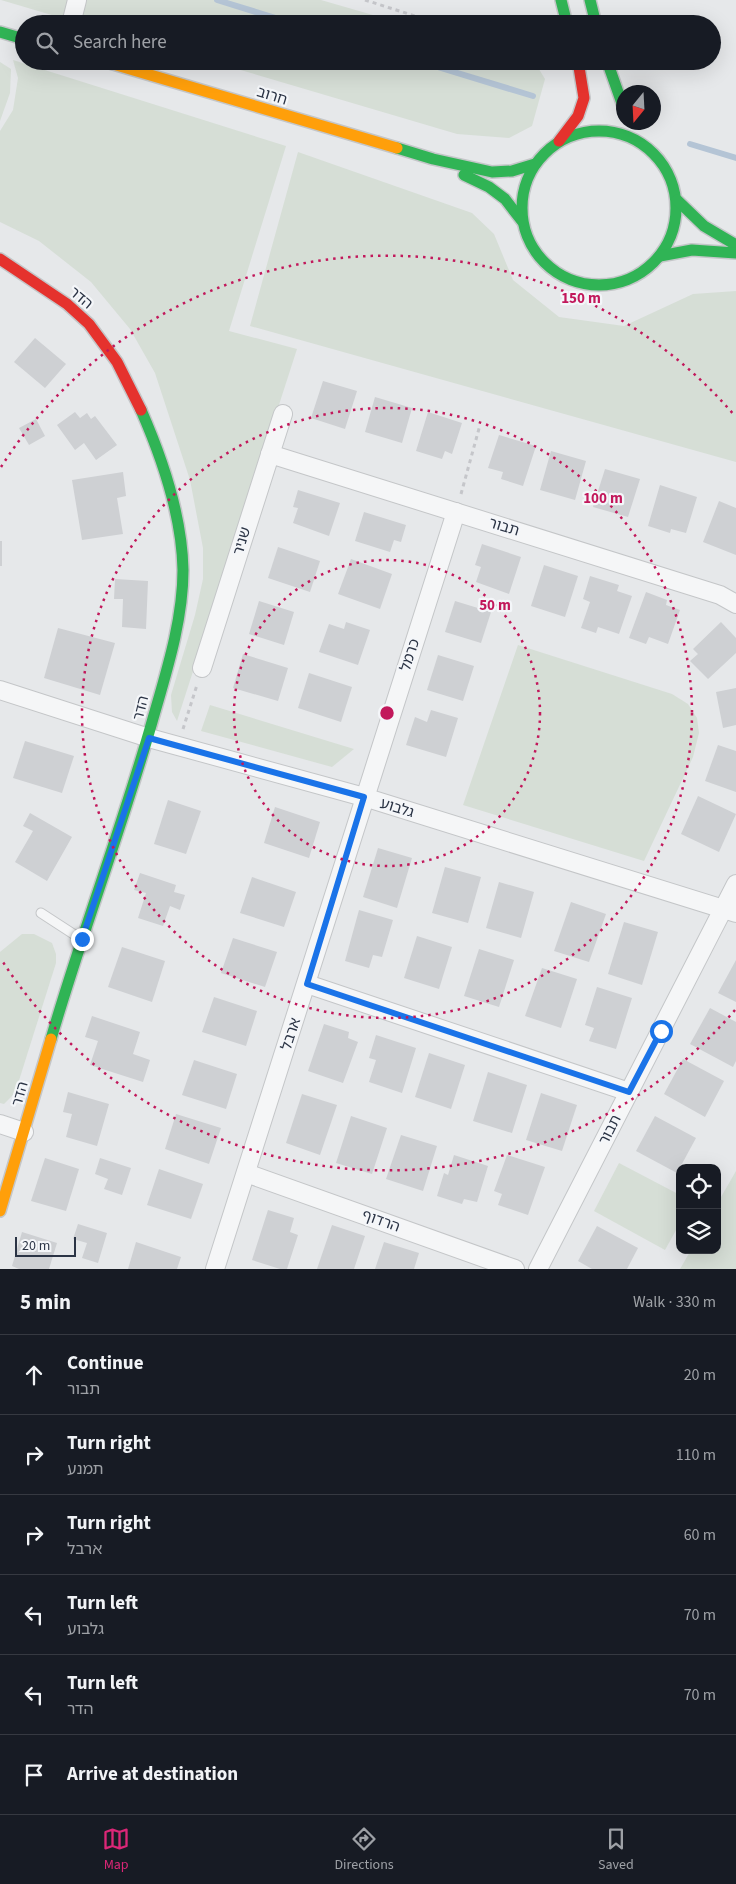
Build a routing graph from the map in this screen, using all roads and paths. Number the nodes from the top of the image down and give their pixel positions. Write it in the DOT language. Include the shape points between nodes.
graph roads {
  1 [pos="78,0"];
  2 [pos="365,0"];
  3 [pos="560,0"];
  4 [pos="590,0"];
  5 [pos="74,15"];
  6 [pos="412,15"];
  7 [pos="565,15"];
  8 [pos="594,15"];
  9 [pos="0,32"];
  10 [pos="15,36"];
  11 [pos="133,70"];
  12 [pos="579,70"];
  13 [pos="610,70"];
  14 [pos="616,86"];
  15 [pos="637,130"];
  16 [pos="559,141"];
  17 [pos="646,146"];
  18 [pos="433,159"];
  19 [pos="535,164"];
  20 [pos="676,200"];
  21 [pos="522,221"];
  22 [pos="736,246"];
  23 [pos="736,253"];
  24 [pos="660,256"];
  25 [pos="0,259"];
  26 [pos="282,414"];
  27 [pos="480,425"];
  28 [pos="270,454"];
  29 [pos="456,512"];
  30 [pos="736,604"];
  31 [pos="202,668"];
  32 [pos="0,690"];
  33 [pos="149,738"];
  34 [pos="180,747"];
  35 [pos="364,797"];
  36 [pos="736,884"];
  37 [pos="730,911"];
  38 [pos="41,913"];
  39 [pos="82,939"];
  40 [pos="307,984"];
  41 [pos="629,1092"];
  42 [pos="0,1124"];
  43 [pos="24,1132"];
  44 [pos="246,1173"];
  45 [pos="0,1211"];
  46 [pos="215,1269"];
  47 [pos="515,1269"];
  48 [pos="538,1269"];
  1 -- 5 [label="street"];
  2 -- 6 [label="path"];
  3 -- 7 [label="street"];
  4 -- 8 [label="street"];
  9 -- 10 [label="street"];
  11 -- 18 [label="street, חרוב"];
  12 -- 16 [label="street" via="584,98 578,116"];
  13 -- 14 [label="street"];
  15 -- 17 [label="street"];
  16 -- 17 [label="street" via="588,131 603,131 633,138"];
  16 -- 19 [label="street"];
  17 -- 20 [label="street" via="667,170"];
  18 -- 19 [label="street, חרוב" via="492,172 512,171"];
  18 -- 21 [label="street, חרוב" via="489,187"];
  19 -- 21 [label="street" via="523,191"];
  20 -- 22 [label="street" via="714,236"];
  20 -- 24 [label="street" via="674,230"];
  21 -- 24 [label="street" via="534,251 558,274 572,281 604,285 620,282 636,276"];
  23 -- 24 [label="street" via="692,250"];
  25 -- 33 [label="street, הדר" via="78,313 102,340 138,404 170,484 182,556 181,598"];
  26 -- 28 [label="street, שניר"];
  27 -- 29 [label="path"];
  28 -- 29 [label="street, תבור"];
  28 -- 31 [label="street, שניר"];
  29 -- 30 [label="street, תבור" via="720,595"];
  29 -- 35 [label="street, כרמל"];
  31 -- 34 [label="path"];
  32 -- 33 [label="street, גלבוע"];
  33 -- 34 [label="street, גלבוע"];
  33 -- 39 [label="street, הדר"];
  34 -- 35 [label="street, גלבוע"];
  35 -- 37 [label="street, גלבוע"];
  35 -- 40 [label="street, ארבל"];
  36 -- 37 [label="street, תבור"];
  37 -- 41 [label="street, תבור"];
  38 -- 39 [label="lane"];
  39 -- 43 [label="street, הדר"];
  40 -- 41 [label="street"];
  40 -- 44 [label="street, ארבל"];
  41 -- 48 [label="street, תבור"];
  42 -- 43 [label="street"];
  43 -- 45 [label="street, הדר"];
  44 -- 46 [label="street, ארבל"];
  44 -- 47 [label="street, הרדוף"];
}
